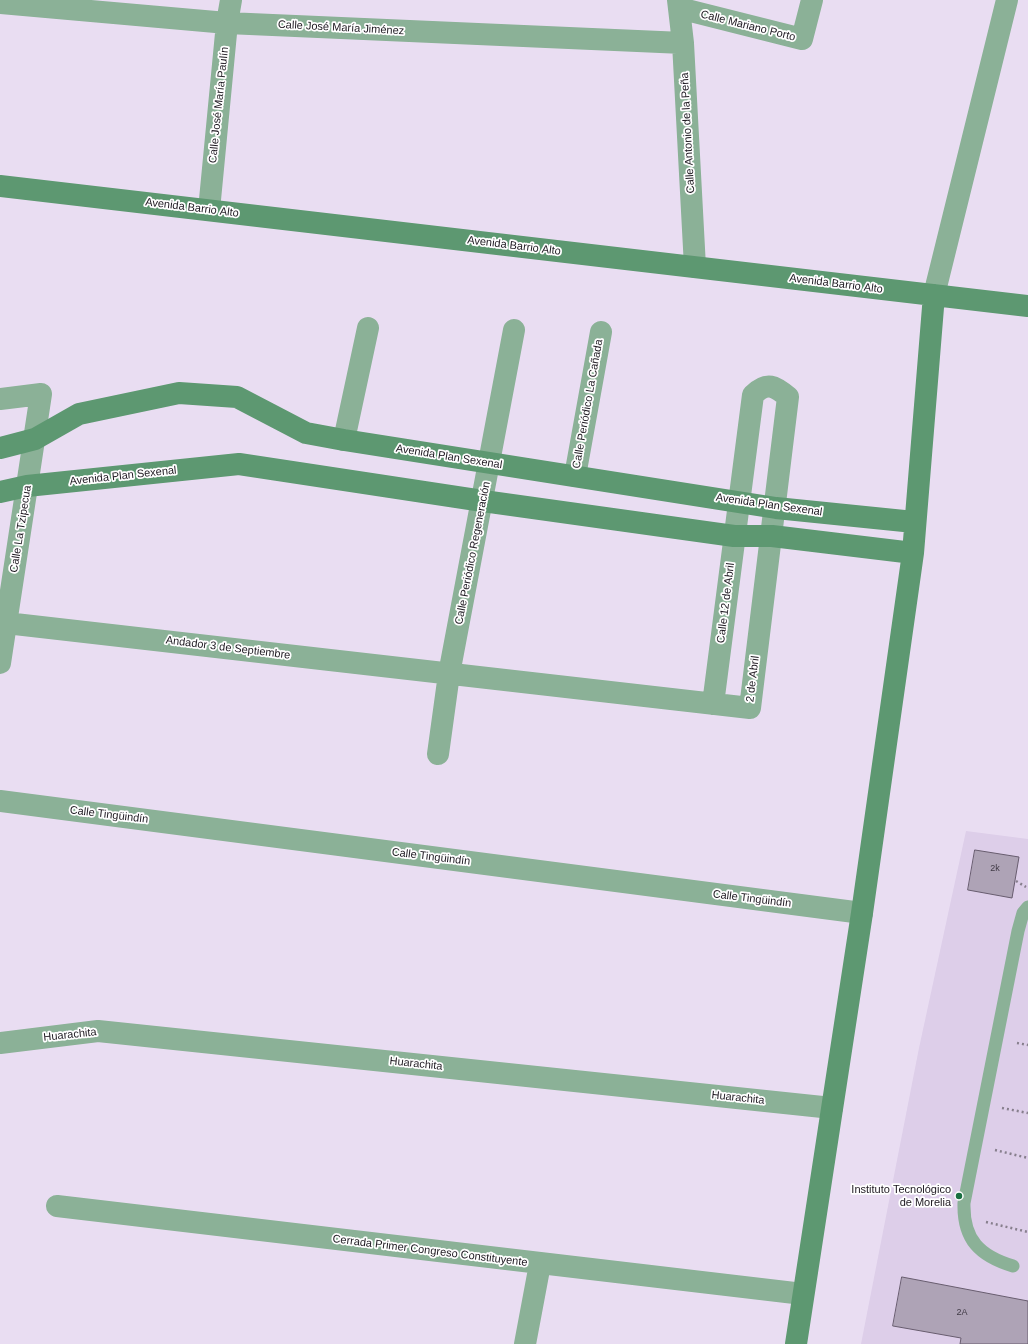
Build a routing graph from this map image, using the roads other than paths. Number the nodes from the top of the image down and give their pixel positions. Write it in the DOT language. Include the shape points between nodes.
graph roads {
  1 [pos="231,0"];
  2 [pos="812,0"];
  3 [pos="1007,0"];
  4 [pos="0,3"];
  5 [pos="678,4"];
  6 [pos="227,23"];
  7 [pos="683,43"];
  8 [pos="0,186"];
  9 [pos="209,210"];
  10 [pos="695,267"];
  11 [pos="934,295"];
  12 [pos="1028,306"];
  13 [pos="368,328"];
  14 [pos="514,330"];
  15 [pos="601,332"];
  16 [pos="788,397"];
  17 [pos="0,398"];
  18 [pos="35,439"];
  19 [pos="344,440"];
  20 [pos="0,448"];
  21 [pos="490,463"];
  22 [pos="575,476"];
  23 [pos="27,486"];
  24 [pos="0,492"];
  25 [pos="483,501"];
  26 [pos="738,502"];
  27 [pos="776,508"];
  28 [pos="914,522"];
  29 [pos="734,536"];
  30 [pos="772,536"];
  31 [pos="913,553"];
  32 [pos="6,623"];
  33 [pos="0,664"];
  34 [pos="450,674"];
  35 [pos="713,704"];
  36 [pos="438,754"];
  37 [pos="0,801"];
  38 [pos="1028,907"];
  39 [pos="862,913"];
  40 [pos="0,1043"];
  41 [pos="832,1108"];
  42 [pos="57,1206"];
  43 [pos="540,1264"];
  44 [pos="1014,1266"];
  45 [pos="803,1294"];
  46 [pos="525,1344"];
  47 [pos="796,1344"];
  1 -- 6 [label="street, Calle José María Paulín"];
  2 -- 5 [label="street, Calle Mariano Porto" via="802,39"];
  3 -- 11 [label="street"];
  4 -- 6 [label="street, Calle José María Jiménez"];
  5 -- 7 [label="street, Calle Antonio de la Peña"];
  6 -- 7 [label="street, Calle José María Jiménez"];
  6 -- 9 [label="street, Calle José María Paulín"];
  7 -- 10 [label="street, Calle Antonio de la Peña"];
  8 -- 9 [label="street, Avenida Barrio Alto"];
  9 -- 10 [label="street, Avenida Barrio Alto"];
  10 -- 11 [label="street, Avenida Barrio Alto"];
  11 -- 12 [label="street, Avenida Barrio Alto"];
  11 -- 28 [label="street"];
  13 -- 19 [label="street"];
  14 -- 21 [label="street, Calle Periódico Regeneración"];
  15 -- 22 [label="street, Calle Periódico La Cañada"];
  16 -- 26 [label="street, Calle 12 de Abril" via="777,388 769,386 761,387 753,395"];
  16 -- 27 [label="street, 2 de Abril"];
  17 -- 18 [label="street, Calle La Tzipecua" via="42,394"];
  18 -- 19 [label="street, Avenida Plan Sexenal" via="79,414 179,394 236,397 306,432"];
  18 -- 20 [label="street, Avenida Plan Sexenal"];
  18 -- 23 [label="street, Calle La Tzipecua"];
  19 -- 21 [label="street, Avenida Plan Sexenal"];
  21 -- 22 [label="street, Avenida Plan Sexenal"];
  21 -- 25 [label="street, Calle Periódico Regeneración"];
  22 -- 26 [label="street, Avenida Plan Sexenal"];
  23 -- 24 [label="street, Avenida Plan Sexenal"];
  23 -- 25 [label="street, Avenida Plan Sexenal" via="239,464"];
  23 -- 32 [label="street, Calle La Tzipecua"];
  25 -- 29 [label="street, Avenida Plan Sexenal"];
  25 -- 34 [label="street, Calle Periódico Regeneración"];
  26 -- 27 [label="street, Avenida Plan Sexenal"];
  26 -- 29 [label="street, Calle 12 de Abril"];
  27 -- 28 [label="street, Avenida Plan Sexenal"];
  27 -- 30 [label="street, 2 de Abril"];
  28 -- 31 [label="street"];
  29 -- 30 [label="street, Avenida Plan Sexenal"];
  29 -- 35 [label="street, Calle 12 de Abril"];
  30 -- 31 [label="street, Avenida Plan Sexenal"];
  30 -- 35 [label="street, 2 de Abril" via="750,708"];
  31 -- 39 [label="street"];
  32 -- 33 [label="street, Calle La Tzipecua"];
  32 -- 34 [label="street, Andador 3 de Septiembre"];
  34 -- 35 [label="street, 2 de Abril"];
  34 -- 36 [label="street, Calle Periódico Regeneración"];
  37 -- 39 [label="street, Calle Tingüindín"];
  38 -- 44 [label="lane" via="1023,913 1018,931 964,1203 964,1217 974,1241 984,1254 995,1261"];
  39 -- 41 [label="street"];
  40 -- 41 [label="street, Huarachita" via="98,1031"];
  41 -- 45 [label="street"];
  42 -- 43 [label="street, Cerrada Primer Congreso Constituyente"];
  43 -- 45 [label="street, Cerrada Primer Congreso Constituyente"];
  43 -- 46 [label="street"];
  45 -- 47 [label="street"];
}
